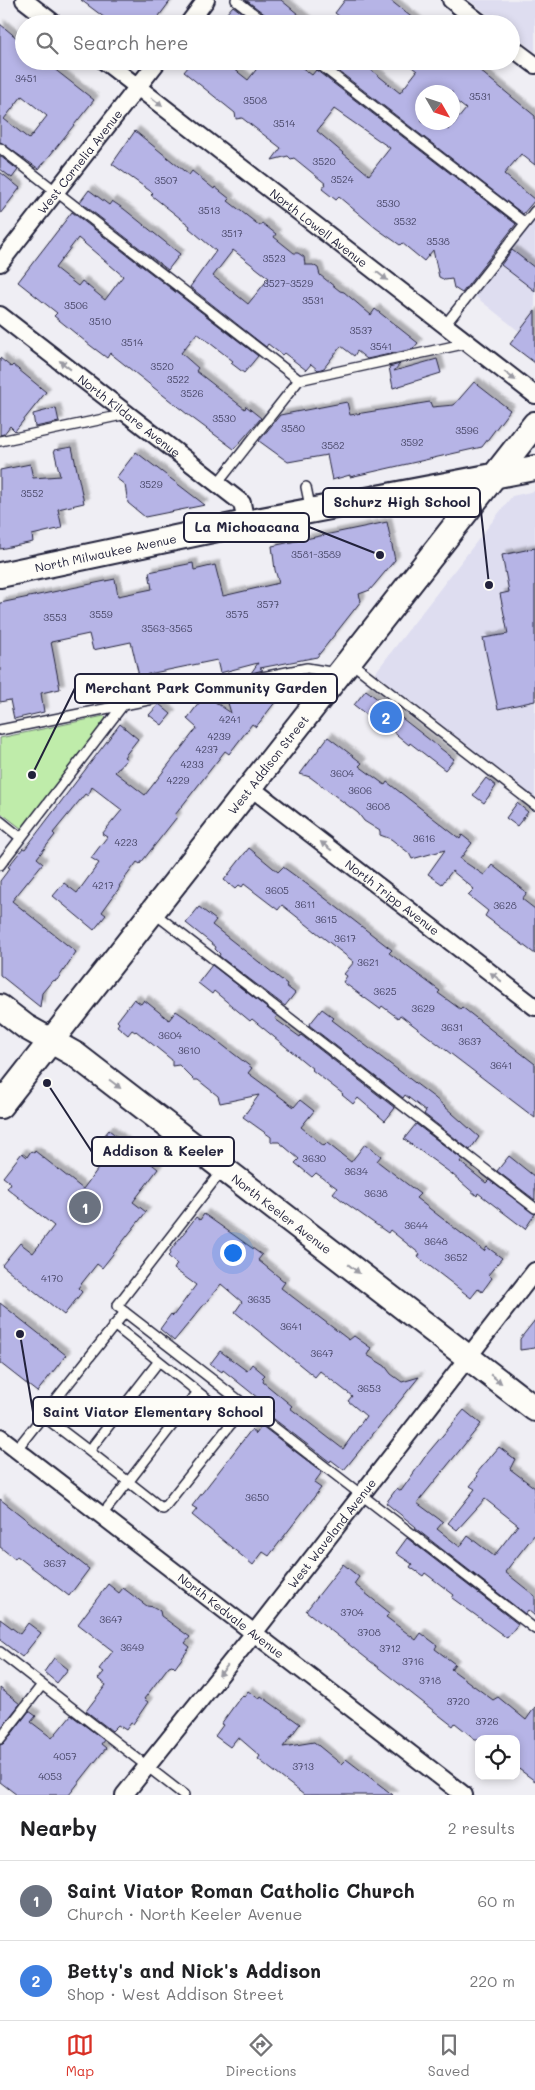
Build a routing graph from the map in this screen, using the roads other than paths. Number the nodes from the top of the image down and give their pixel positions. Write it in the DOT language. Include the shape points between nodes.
graph roads {
  1 [pos="24,0"];
  2 [pos="206,0"];
  3 [pos="236,0"];
  4 [pos="451,0"];
  5 [pos="43,15"];
  6 [pos="195,15"];
  7 [pos="255,15"];
  8 [pos="470,15"];
  9 [pos="520,54"];
  10 [pos="535,65"];
  11 [pos="116,70"];
  12 [pos="151,70"];
  13 [pos="327,70"];
  14 [pos="138,87"];
  15 [pos="0,148"];
  16 [pos="56,192"];
  17 [pos="535,210"];
  18 [pos="525,223"];
  19 [pos="0,263"];
  20 [pos="0,315"];
  21 [pos="445,325"];
  22 [pos="468,343"];
  23 [pos="299,380"];
  24 [pos="535,395"];
  25 [pos="128,414"];
  26 [pos="535,424"];
  27 [pos="0,441"];
  28 [pos="535,468"];
  29 [pos="495,475"];
  30 [pos="217,484"];
  31 [pos="306,486"];
  32 [pos="311,511"];
  33 [pos="246,523"];
  34 [pos="0,575"];
  35 [pos="344,667"];
  36 [pos="123,705"];
  37 [pos="0,730"];
  38 [pos="250,787"];
  39 [pos="535,805"];
  40 [pos="0,821"];
  41 [pos="21,838"];
  42 [pos="0,865"];
  43 [pos="152,912"];
  44 [pos="0,1006"];
  45 [pos="535,1007"];
  46 [pos="50,1042"];
  47 [pos="0,1106"];
  48 [pos="224,1168"];
  49 [pos="535,1208"];
  50 [pos="535,1271"];
  51 [pos="125,1312"];
  52 [pos="114,1325"];
  53 [pos="468,1357"];
  54 [pos="159,1361"];
  55 [pos="198,1392"];
  56 [pos="535,1409"];
  57 [pos="43,1416"];
  58 [pos="0,1438"];
  59 [pos="16,1450"];
  60 [pos="89,1451"];
  61 [pos="129,1481"];
  62 [pos="361,1495"];
  63 [pos="101,1516"];
  64 [pos="535,1629"];
  65 [pos="254,1633"];
  66 [pos="0,1652"];
  67 [pos="42,1685"];
  68 [pos="0,1739"];
  69 [pos="147,1766"];
  70 [pos="460,1794"];
  71 [pos="124,1795"];
  72 [pos="184,1795"];
  1 -- 5 [label="street"];
  2 -- 6 [label="street"];
  3 -- 7 [label="lane"];
  4 -- 8 [label="street"];
  9 -- 10 [label="street"];
  11 -- 14 [label="street, North Lowell Avenue"];
  12 -- 14 [label="street, West Cornelia Avenue"];
  13 -- 18 [label="lane"];
  14 -- 16 [label="street, West Cornelia Avenue"];
  14 -- 21 [label="street, North Lowell Avenue, one-way"];
  15 -- 16 [label="lane"];
  16 -- 19 [label="street, West Cornelia Avenue"];
  16 -- 23 [label="lane"];
  17 -- 18 [label="lane"];
  18 -- 21 [label="lane"];
  25 -- 20 [label="street, North Kildare Avenue, one-way"];
  21 -- 22 [label="street, North Lowell Avenue"];
  22 -- 23 [label="lane"];
  22 -- 24 [label="street, North Lowell Avenue, one-way"];
  23 -- 30 [label="lane"];
  25 -- 27 [label="lane"];
  25 -- 30 [label="street, North Kildare Avenue"];
  26 -- 29 [label="street, West Addison Street"];
  28 -- 29 [label="street, North Milwaukee Avenue"];
  29 -- 32 [label="street, North Milwaukee Avenue"];
  29 -- 35 [label="street, West Addison Street"];
  30 -- 33 [label="street, North Kildare Avenue" via="242,503"];
  31 -- 32 [label="lane"];
  32 -- 33 [label="street, North Milwaukee Avenue"];
  33 -- 34 [label="street, North Milwaukee Avenue"];
  35 -- 36 [label="lane" via="307,668"];
  35 -- 38 [label="street, West Addison Street"];
  35 -- 39 [label="lane"];
  36 -- 37 [label="lane"];
  36 -- 41 [label="lane"];
  38 -- 43 [label="street, West Addison Street"];
  45 -- 38 [label="street, North Tripp Avenue, one-way"];
  40 -- 41 [label="lane"];
  41 -- 42 [label="lane"];
  43 -- 46 [label="street, West Addison Street"];
  43 -- 49 [label="lane"];
  44 -- 46 [label="street, North Keeler Avenue"];
  46 -- 47 [label="street, West Addison Street"];
  46 -- 48 [label="street, North Keeler Avenue, one-way" via="76,1055"];
  48 -- 51 [label="lane" via="116,1306"];
  48 -- 53 [label="street, North Keeler Avenue, one-way"];
  50 -- 53 [label="street, West Waveland Avenue"];
  51 -- 52 [label="lane"];
  51 -- 62 [label="lane"];
  52 -- 54 [label="lane"];
  52 -- 57 [label="lane"];
  53 -- 56 [label="street, North Keeler Avenue, one-way"];
  53 -- 62 [label="street, West Waveland Avenue"];
  54 -- 55 [label="lane"];
  54 -- 60 [label="lane"];
  55 -- 61 [label="lane"];
  55 -- 61 [label="lane" via="234,1420 163,1508"];
  57 -- 59 [label="lane"];
  57 -- 60 [label="lane"];
  58 -- 59 [label="street, North Kedvale Avenue"];
  59 -- 63 [label="street, North Kedvale Avenue"];
  60 -- 61 [label="lane"];
  61 -- 63 [label="lane"];
  62 -- 64 [label="lane"];
  62 -- 65 [label="street, West Waveland Avenue"];
  63 -- 65 [label="street, North Kedvale Avenue"];
  65 -- 69 [label="street, West Waveland Avenue, one-way"];
  65 -- 70 [label="street, North Kedvale Avenue"];
  66 -- 67 [label="lane"];
  67 -- 68 [label="lane"];
  67 -- 69 [label="lane"];
  69 -- 71 [label="street, West Waveland Avenue"];
  69 -- 72 [label="lane"];
}
